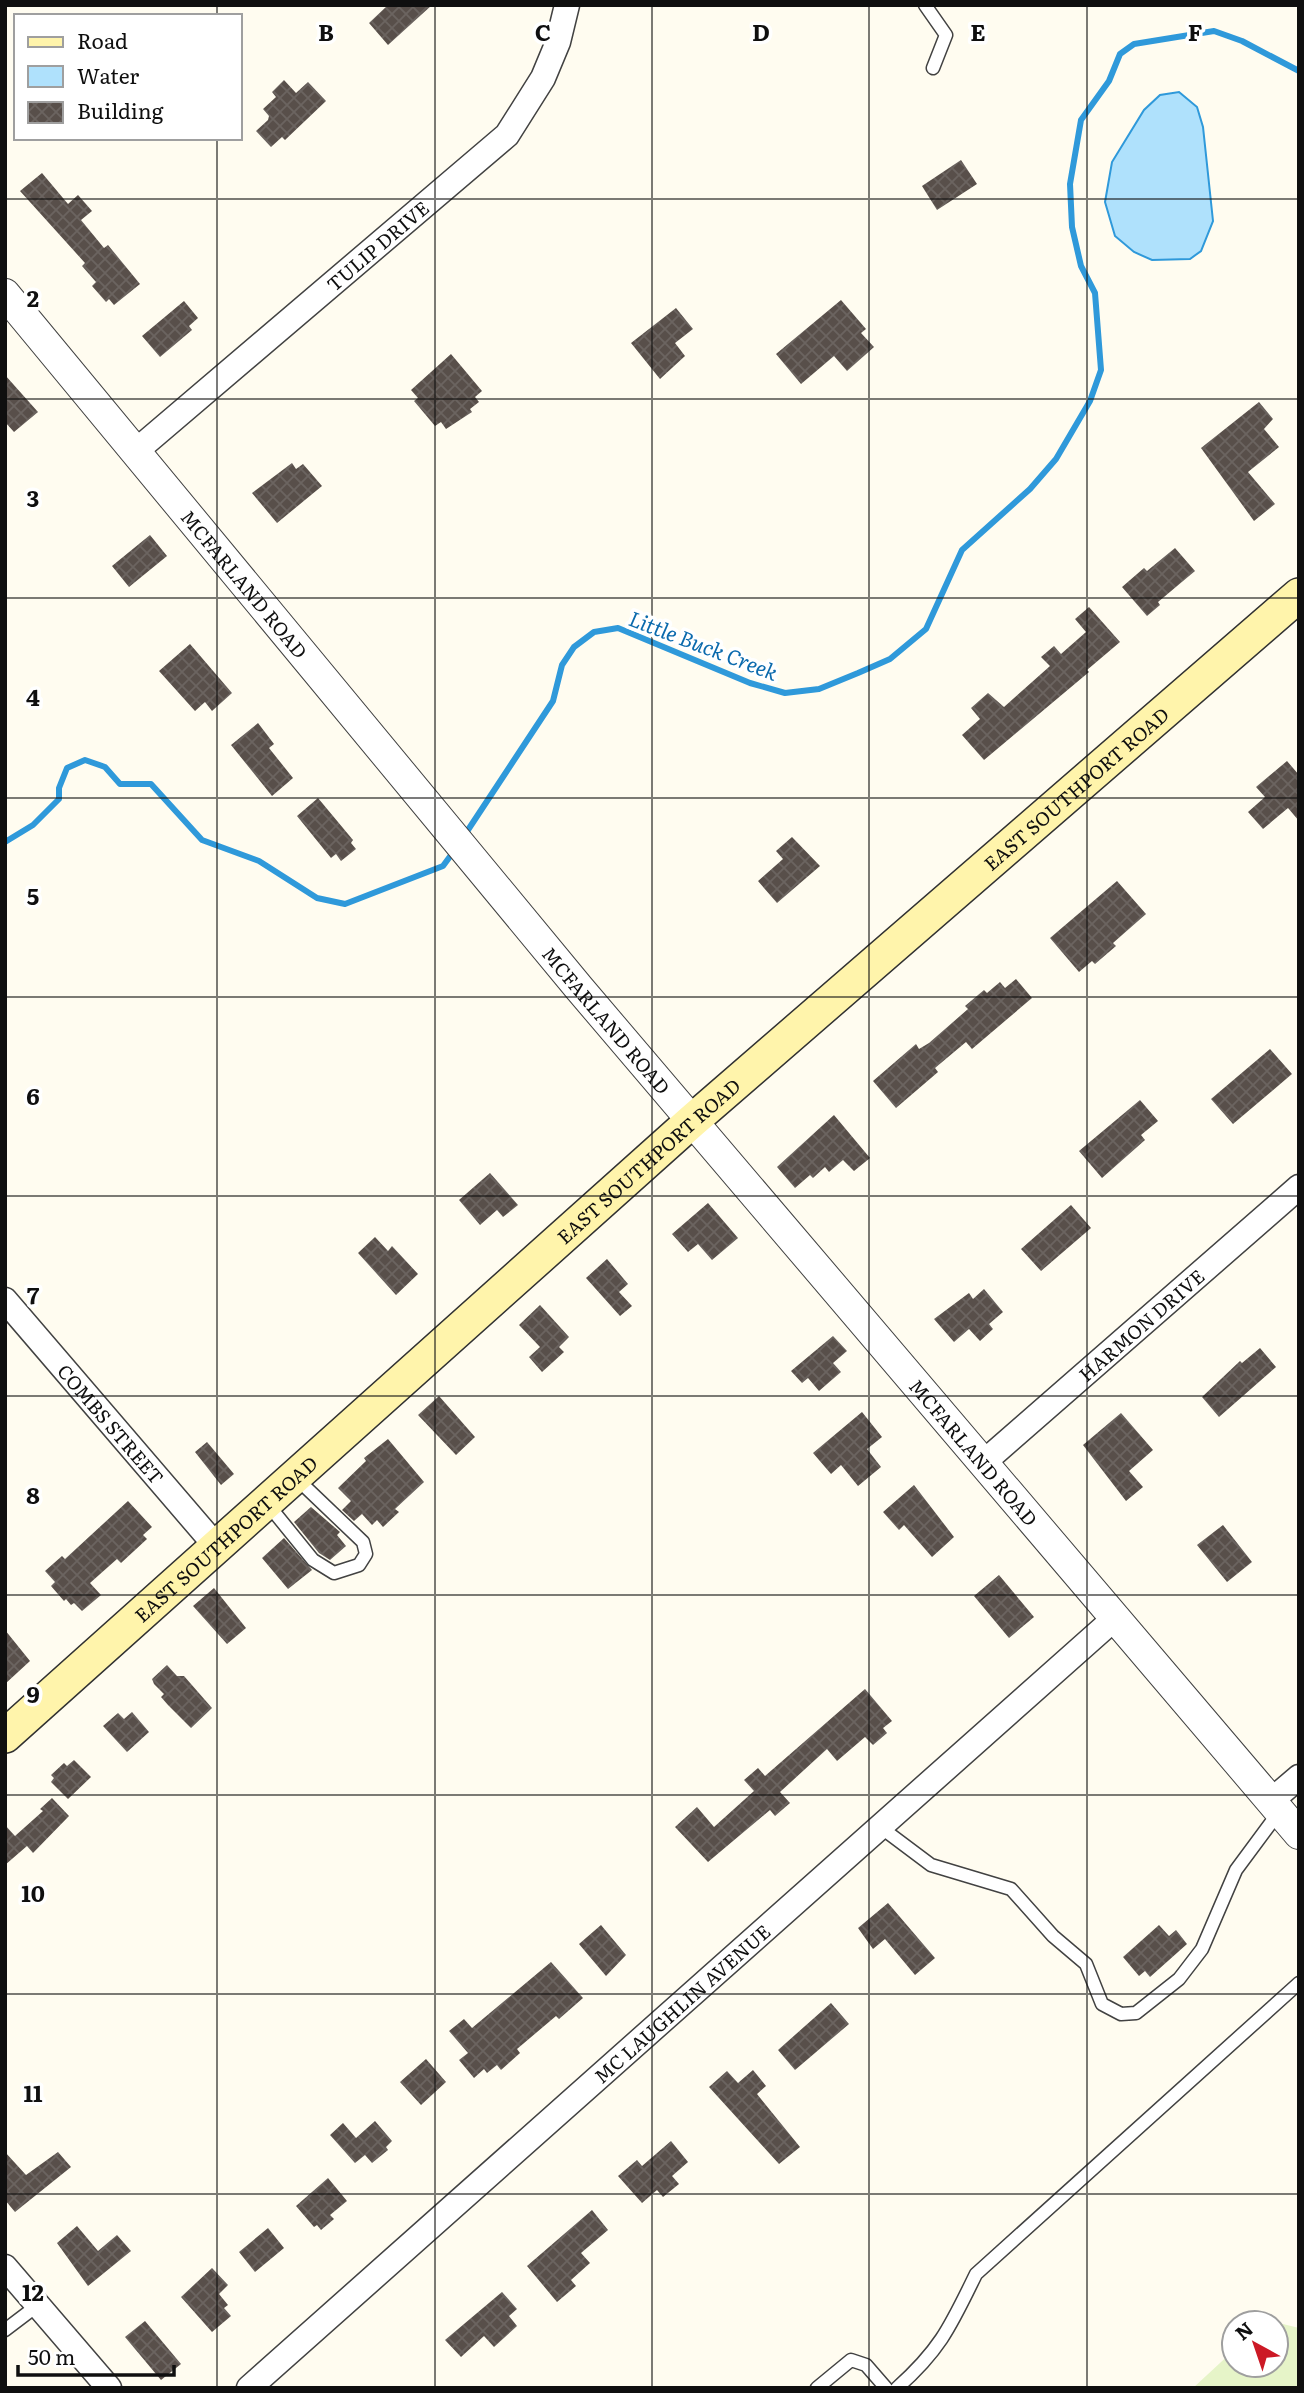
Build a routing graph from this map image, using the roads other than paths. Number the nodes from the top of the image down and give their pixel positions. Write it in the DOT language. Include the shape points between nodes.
graph roads {
  1 [pos="567,5"];
  2 [pos="925,5"];
  3 [pos="933,68"];
  4 [pos="5,294"];
  5 [pos="136,451"];
  6 [pos="1299,595"];
  7 [pos="692,1121"];
  8 [pos="1299,1187"];
  9 [pos="5,1300"];
  10 [pos="983,1463"];
  11 [pos="294,1476"];
  12 [pos="266,1502"];
  13 [pos="216,1546"];
  14 [pos="1115,1618"];
  15 [pos="5,1736"];
  16 [pos="1299,1777"];
  17 [pos="1275,1806"];
  18 [pos="879,1826"];
  19 [pos="1299,1834"];
  20 [pos="1299,1983"];
  21 [pos="5,2267"];
  22 [pos="38,2305"];
  23 [pos="5,2330"];
  24 [pos="109,2388"];
  25 [pos="249,2388"];
  26 [pos="817,2388"];
  27 [pos="886,2388"];
  28 [pos="897,2388"];
  1 -- 5 [label="street, TULIP DRIVE" via="543,78 506,135"];
  2 -- 3 [label="lane" via="946,35"];
  4 -- 5 [label="street, MCFARLAND ROAD"];
  5 -- 7 [label="street, MCFARLAND ROAD"];
  6 -- 7 [label="main road, EAST SOUTHPORT ROAD"];
  7 -- 10 [label="street, MCFARLAND ROAD"];
  7 -- 11 [label="main road, EAST SOUTHPORT ROAD"];
  8 -- 10 [label="street, HARMON DRIVE"];
  9 -- 13 [label="street, COMBS STREET"];
  10 -- 14 [label="street, MCFARLAND ROAD"];
  11 -- 12 [label="main road, EAST SOUTHPORT ROAD"];
  11 -- 12 [label="lane" via="363,1542 366,1554 359,1565 334,1573 321,1567"];
  12 -- 13 [label="main road, EAST SOUTHPORT ROAD"];
  13 -- 15 [label="main road, EAST SOUTHPORT ROAD"];
  14 -- 17 [label="street, MCFARLAND ROAD"];
  14 -- 18 [label="street, MC LAUGHLIN AVENUE"];
  16 -- 17 [label="street"];
  17 -- 18 [label="lane" via="1236,1870 1202,1950 1179,1979 1136,2012 1121,2014 1102,2004 1086,1964 1012,1889 931,1865"];
  17 -- 19 [label="street, MCFARLAND ROAD"];
  18 -- 25 [label="street, MC LAUGHLIN AVENUE"];
  20 -- 28 [label="lane" via="976,2274 946,2337"];
  21 -- 22 [label="street"];
  22 -- 23 [label="lane"];
  22 -- 24 [label="street"];
  26 -- 27 [label="lane" via="850,2360 866,2365"];
}
